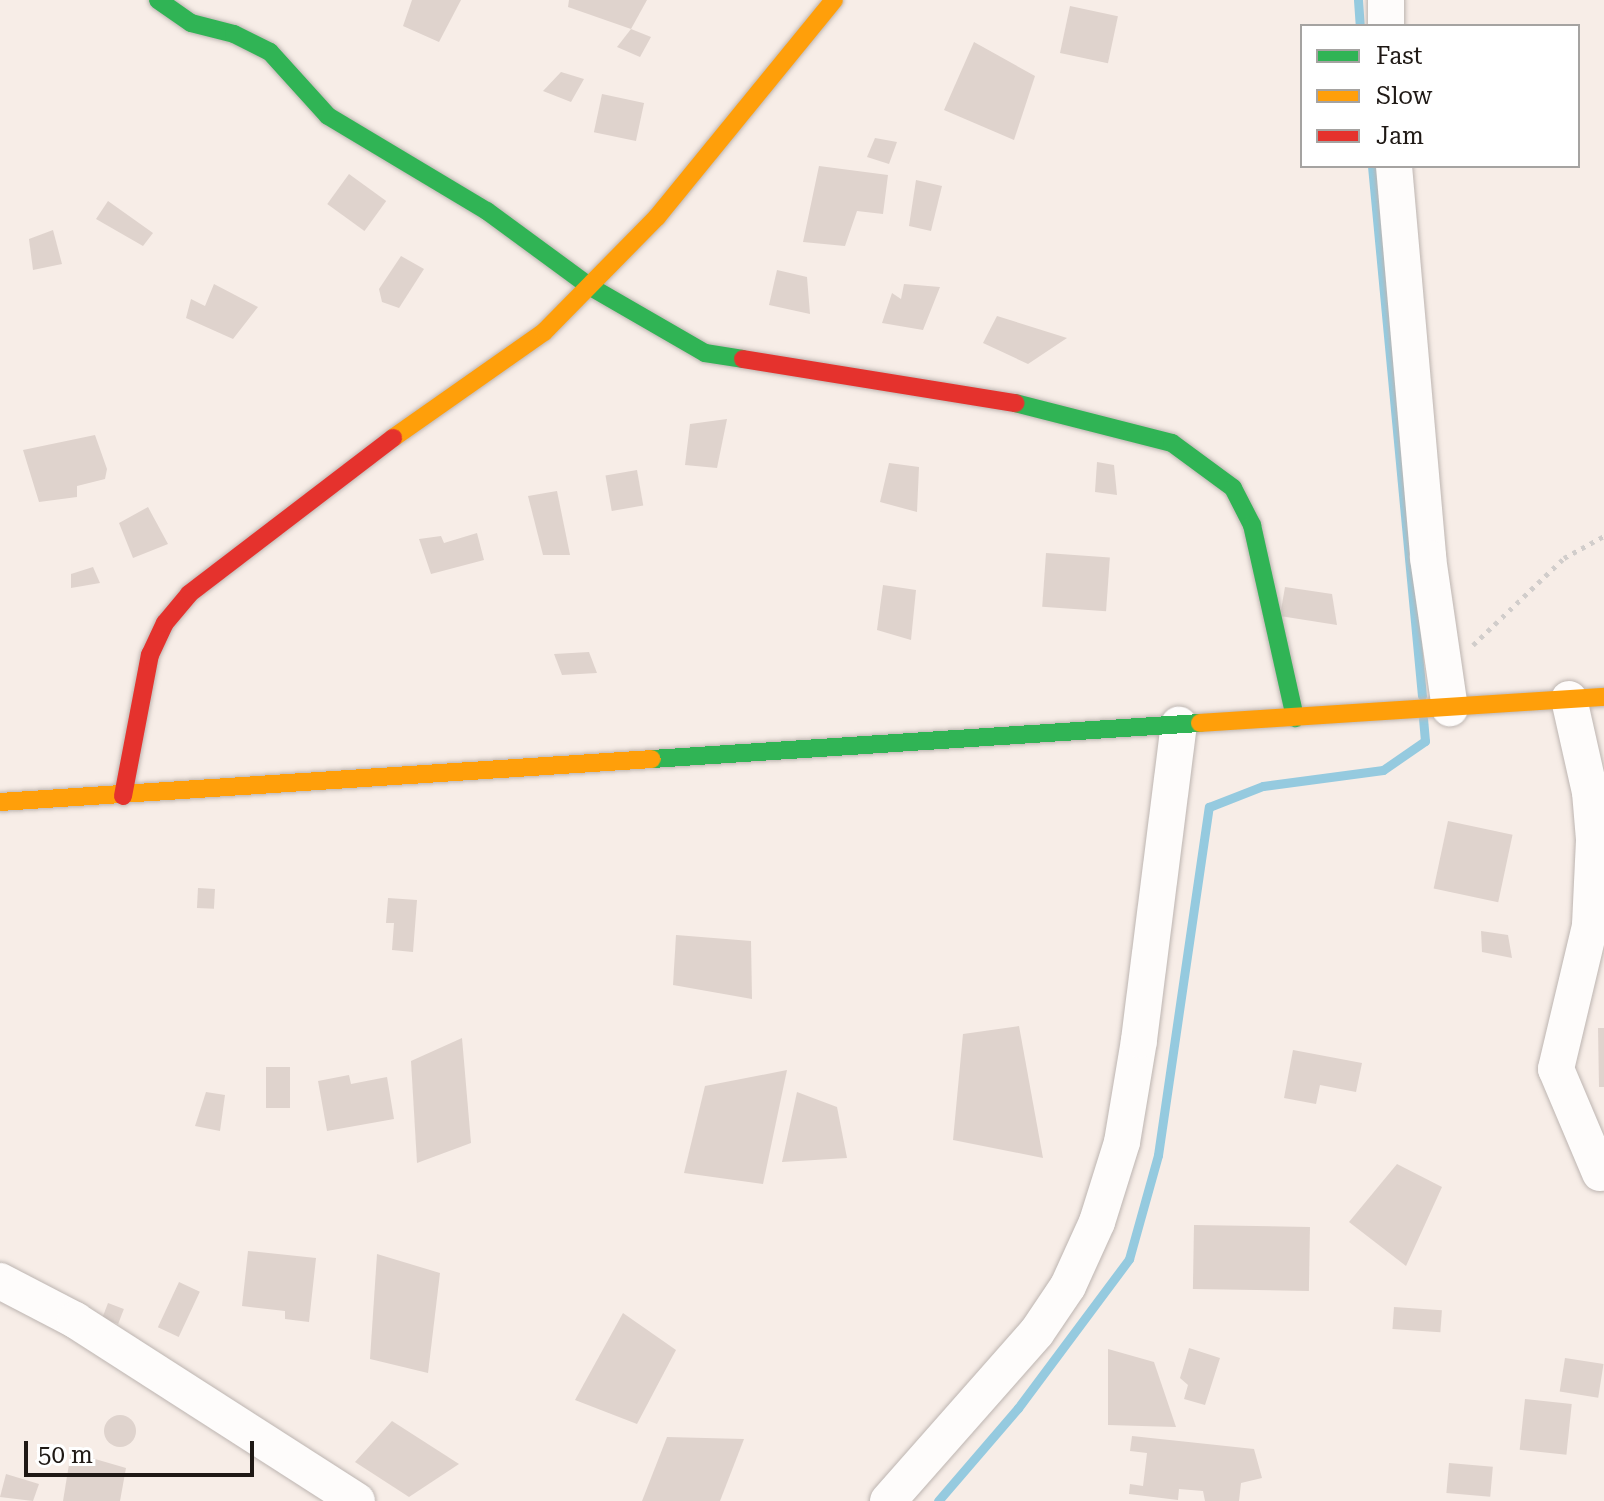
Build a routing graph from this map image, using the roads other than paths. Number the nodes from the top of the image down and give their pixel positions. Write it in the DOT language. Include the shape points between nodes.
graph roads {
  1 [pos="158,0"];
  2 [pos="834,0"];
  3 [pos="1386,0"];
  4 [pos="1386,24"];
  5 [pos="1394,168"];
  6 [pos="589,286"];
  7 [pos="1586,698"];
  8 [pos="1450,708"];
  9 [pos="1295,718"];
  10 [pos="1179,725"];
  11 [pos="123,796"];
  12 [pos="0,802"];
  13 [pos="1600,1173"];
  14 [pos="0,1281"];
  15 [pos="357,1501"];
  16 [pos="888,1501"];
  1 -- 6 [label="street" via="191,23 234,34 270,52 328,116 487,211"];
  2 -- 6 [label="street" via="657,217"];
  3 -- 4 [label="street"];
  5 -- 8 [label="street" via="1428,558"];
  6 -- 9 [label="street" via="720,357 972,394 1121,426 1172,443 1233,488 1252,525"];
  6 -- 11 [label="street" via="544,332 412,423 189,594 165,623 150,655"];
  7 -- 8 [label="street"];
  7 -- 13 [label="street" via="1594,840 1590,926 1556,1069"];
  8 -- 9 [label="street"];
  9 -- 10 [label="street"];
  10 -- 11 [label="street"];
  10 -- 16 [label="street" via="1156,936 1122,1142 1106,1197 1068,1286 1037,1332"];
  11 -- 12 [label="street"];
  14 -- 15 [label="street" via="75,1320"];
}
